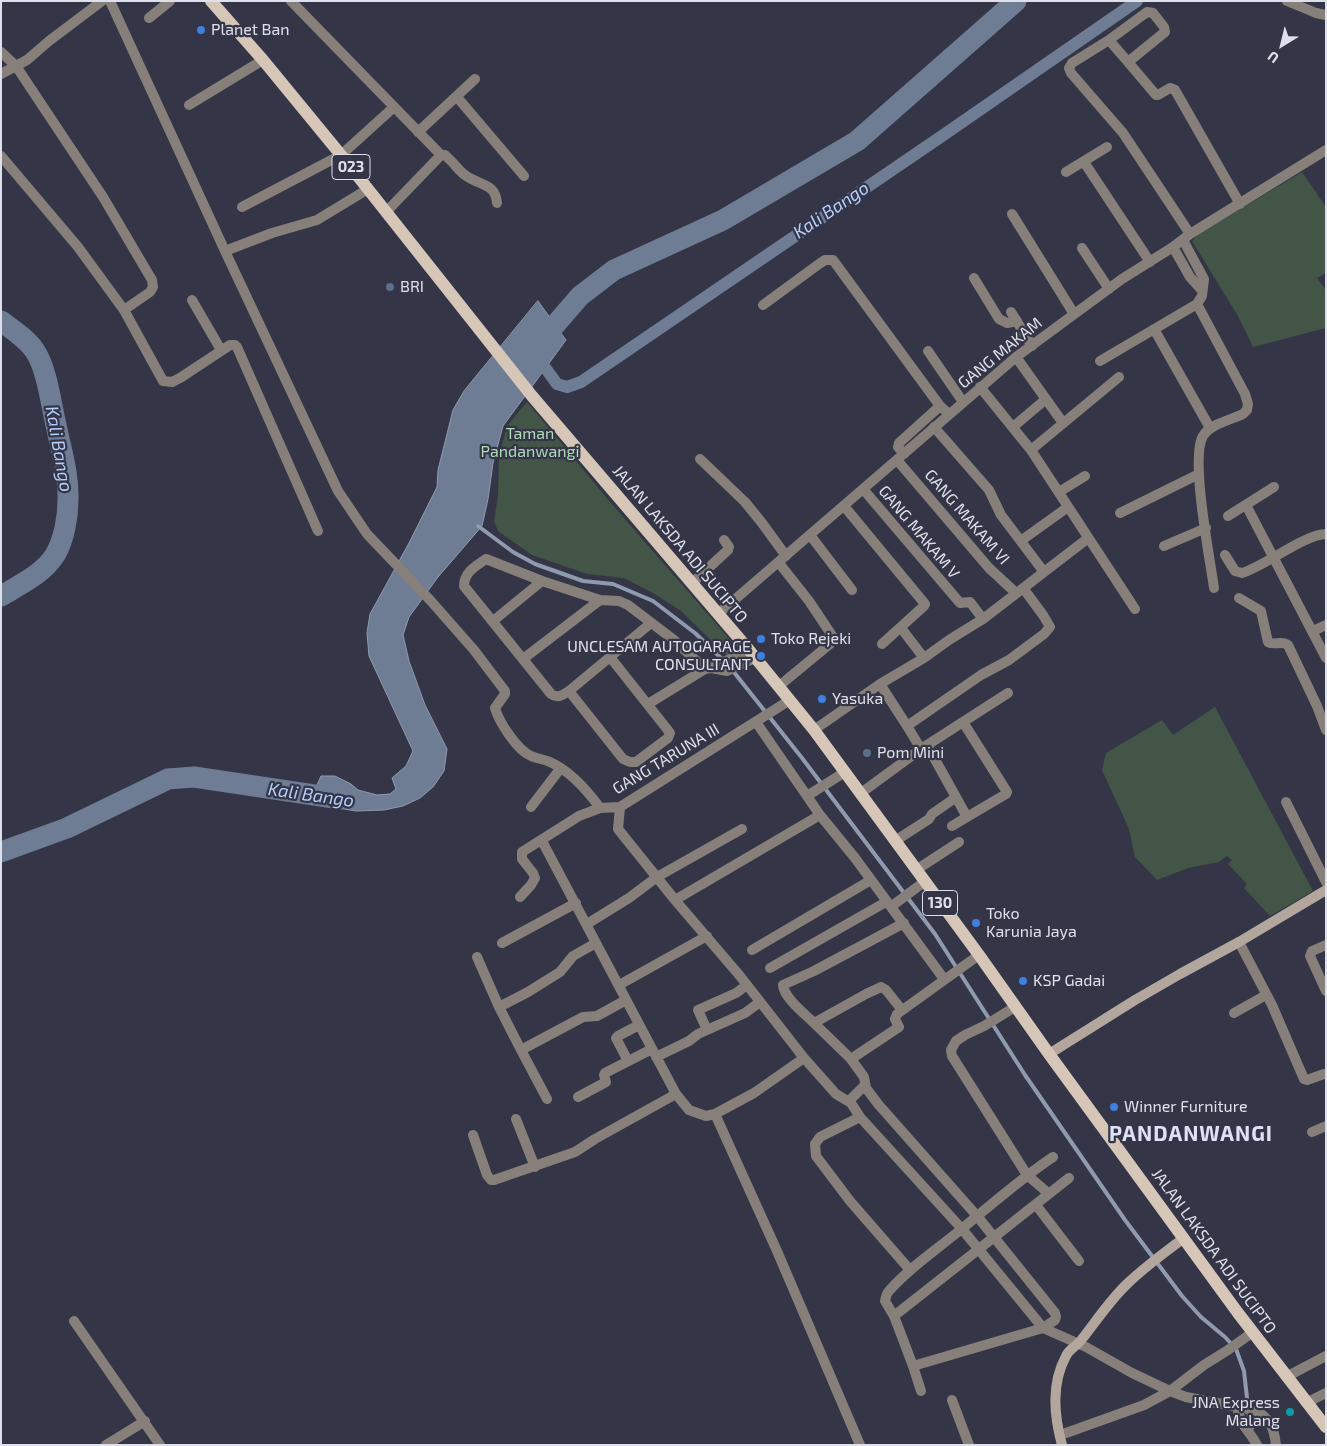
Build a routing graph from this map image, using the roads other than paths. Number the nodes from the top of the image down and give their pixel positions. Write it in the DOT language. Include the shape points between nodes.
graph roads {
  1 [pos="102,1"];
  2 [pos="110,1"];
  3 [pos="170,1"];
  4 [pos="211,1"];
  5 [pos="291,1"];
  6 [pos="1288,1"];
  7 [pos="1326,15"];
  8 [pos="149,18"];
  9 [pos="1109,40"];
  10 [pos="1,52"];
  11 [pos="262,60"];
  12 [pos="1128,62"];
  13 [pos="16,66"];
  14 [pos="1,74"];
  15 [pos="475,79"];
  16 [pos="457,96"];
  17 [pos="189,106"];
  18 [pos="394,107"];
  19 [pos="418,132"];
  20 [pos="1107,147"];
  21 [pos="1326,150"];
  22 [pos="341,155"];
  23 [pos="441,155"];
  24 [pos="1,156"];
  25 [pos="1084,162"];
  26 [pos="1066,172"];
  27 [pos="524,176"];
  28 [pos="368,189"];
  29 [pos="497,203"];
  30 [pos="1240,204"];
  31 [pos="242,207"];
  32 [pos="386,212"];
  33 [pos="1012,214"];
  34 [pos="1186,237"];
  35 [pos="1082,248"];
  36 [pos="1173,248"];
  37 [pos="225,251"];
  38 [pos="1150,262"];
  39 [pos="974,278"];
  40 [pos="1108,289"];
  41 [pos="1202,289"];
  42 [pos="192,300"];
  43 [pos="1198,304"];
  44 [pos="763,305"];
  45 [pos="124,310"];
  46 [pos="1074,314"];
  47 [pos="1154,329"];
  48 [pos="485,338"];
  49 [pos="1032,346"];
  50 [pos="221,350"];
  51 [pos="928,351"];
  52 [pos="1016,358"];
  53 [pos="1100,361"];
  54 [pos="1119,377"];
  55 [pos="980,387"];
  56 [pos="1046,400"];
  57 [pos="963,402"];
  58 [pos="940,406"];
  59 [pos="948,414"];
  60 [pos="1063,422"];
  61 [pos="934,427"];
  62 [pos="1013,427"];
  63 [pos="1210,428"];
  64 [pos="1031,450"];
  65 [pos="901,457"];
  66 [pos="700,459"];
  67 [pos="1199,474"];
  68 [pos="1085,476"];
  69 [pos="1274,487"];
  70 [pos="863,489"];
  71 [pos="1059,492"];
  72 [pos="1246,505"];
  73 [pos="844,506"];
  74 [pos="1068,507"];
  75 [pos="1120,512"];
  76 [pos="1228,516"];
  77 [pos="1206,528"];
  78 [pos="318,531"];
  79 [pos="1326,534"];
  80 [pos="810,535"];
  81 [pos="1087,538"];
  82 [pos="724,540"];
  83 [pos="1022,540"];
  84 [pos="1164,546"];
  85 [pos="1225,554"];
  86 [pos="1273,558"];
  87 [pos="782,560"];
  88 [pos="1044,572"];
  89 [pos="542,581"];
  90 [pos="692,583"];
  91 [pos="1214,588"];
  92 [pos="852,590"];
  93 [pos="1019,591"];
  94 [pos="1239,598"];
  95 [pos="600,600"];
  96 [pos="1135,609"];
  97 [pos="718,614"];
  98 [pos="983,619"];
  99 [pos="493,621"];
  100 [pos="651,623"];
  101 [pos="1326,625"];
  102 [pos="901,628"];
  103 [pos="1313,631"];
  104 [pos="882,644"];
  105 [pos="752,654"];
  106 [pos="610,658"];
  107 [pos="924,658"];
  108 [pos="1326,658"];
  109 [pos="523,659"];
  110 [pos="708,668"];
  111 [pos="880,684"];
  112 [pos="779,686"];
  113 [pos="569,691"];
  114 [pos="1008,694"];
  115 [pos="790,700"];
  116 [pos="648,704"];
  117 [pos="760,720"];
  118 [pos="962,722"];
  119 [pos="907,726"];
  120 [pos="814,730"];
  121 [pos="1326,730"];
  122 [pos="924,747"];
  123 [pos="560,769"];
  124 [pos="845,772"];
  125 [pos="861,793"];
  126 [pos="807,796"];
  127 [pos="955,798"];
  128 [pos="1286,802"];
  129 [pos="531,807"];
  130 [pos="620,807"];
  131 [pos="600,808"];
  132 [pos="820,815"];
  133 [pos="967,817"];
  134 [pos="952,826"];
  135 [pos="742,829"];
  136 [pos="542,841"];
  137 [pos="895,841"];
  138 [pos="959,842"];
  139 [pos="916,870"];
  140 [pos="657,877"];
  141 [pos="871,880"];
  142 [pos="1326,882"];
  143 [pos="919,885"];
  144 [pos="1326,890"];
  145 [pos="520,897"];
  146 [pos="675,900"];
  147 [pos="576,903"];
  148 [pos="892,903"];
  149 [pos="587,924"];
  150 [pos="904,924"];
  151 [pos="707,936"];
  152 [pos="1239,942"];
  153 [pos="502,943"];
  154 [pos="596,943"];
  155 [pos="1326,945"];
  156 [pos="752,950"];
  157 [pos="979,955"];
  158 [pos="478,957"];
  159 [pos="770,968"];
  160 [pos="947,978"];
  161 [pos="619,985"];
  162 [pos="747,985"];
  163 [pos="1326,991"];
  164 [pos="1266,995"];
  165 [pos="626,1000"];
  166 [pos="760,1002"];
  167 [pos="499,1007"];
  168 [pos="1015,1007"];
  169 [pos="902,1010"];
  170 [pos="1234,1013"];
  171 [pos="814,1024"];
  172 [pos="639,1025"];
  173 [pos="707,1030"];
  174 [pos="521,1050"];
  175 [pos="654,1053"];
  176 [pos="1049,1054"];
  177 [pos="804,1058"];
  178 [pos="851,1059"];
  179 [pos="628,1062"];
  180 [pos="1324,1074"];
  181 [pos="866,1088"];
  182 [pos="676,1094"];
  183 [pos="578,1097"];
  184 [pos="547,1099"];
  185 [pos="851,1103"];
  186 [pos="715,1114"];
  187 [pos="860,1117"];
  188 [pos="516,1119"];
  189 [pos="1326,1126"];
  190 [pos="1312,1132"];
  191 [pos="473,1136"];
  192 [pos="1053,1157"];
  193 [pos="535,1167"];
  194 [pos="1027,1175"];
  195 [pos="1069,1178"];
  196 [pos="1048,1193"];
  197 [pos="1036,1204"];
  198 [pos="977,1216"];
  199 [pos="962,1229"];
  200 [pos="993,1236"];
  201 [pos="1184,1238"];
  202 [pos="978,1248"];
  203 [pos="1079,1261"];
  204 [pos="910,1270"];
  205 [pos="894,1316"];
  206 [pos="74,1321"];
  207 [pos="1043,1328"];
  208 [pos="1253,1332"];
  209 [pos="1079,1344"];
  210 [pos="1326,1356"];
  211 [pos="913,1366"];
  212 [pos="1286,1377"];
  213 [pos="921,1391"];
  214 [pos="1170,1391"];
  215 [pos="1326,1393"];
  216 [pos="952,1400"];
  217 [pos="1306,1402"];
  218 [pos="1238,1406"];
  219 [pos="145,1421"];
  220 [pos="1326,1427"];
  221 [pos="1066,1432"];
  222 [pos="106,1445"];
  223 [pos="160,1445"];
  224 [pos="860,1445"];
  225 [pos="969,1445"];
  226 [pos="1062,1445"];
  227 [pos="1257,1445"];
  228 [pos="1276,1445"];
  1 -- 13 [label="street"];
  2 -- 37 [label="street"];
  3 -- 8 [label="street"];
  4 -- 11 [label="main road, 023"];
  5 -- 18 [label="street"];
  6 -- 7 [label="street"];
  9 -- 12 [label="street"];
  9 -- 12 [label="street" via="1147,12 1153,12 1166,31"];
  9 -- 34 [label="street" via="1072,63 1070,71 1123,133"];
  10 -- 13 [label="street"];
  11 -- 17 [label="street"];
  11 -- 22 [label="main road, 023"];
  12 -- 30 [label="street" via="1156,95 1170,88 1175,90"];
  13 -- 14 [label="street"];
  13 -- 45 [label="street" via="103,197 152,280 150,292"];
  15 -- 16 [label="street"];
  16 -- 19 [label="street"];
  16 -- 27 [label="street"];
  18 -- 19 [label="street"];
  18 -- 22 [label="street"];
  19 -- 23 [label="street"];
  20 -- 25 [label="street"];
  21 -- 30 [label="street, GANG MAKAM"];
  22 -- 28 [label="main road, 023"];
  22 -- 31 [label="street"];
  23 -- 29 [label="street" via="445,155 466,176 493,189"];
  23 -- 32 [label="street"];
  24 -- 45 [label="street" via="78,247"];
  25 -- 26 [label="street"];
  25 -- 38 [label="street"];
  28 -- 32 [label="main road, 023"];
  28 -- 37 [label="street" via="317,220"];
  30 -- 34 [label="street, GANG MAKAM"];
  32 -- 48 [label="main road, 023"];
  33 -- 46 [label="street"];
  34 -- 36 [label="street, GANG MAKAM"];
  34 -- 41 [label="street" via="1202,275"];
  35 -- 40 [label="street"];
  36 -- 38 [label="street, GANG MAKAM"];
  36 -- 41 [label="street" via="1190,277"];
  37 -- 123 [label="street" via="338,491 366,534 430,600 505,691 495,708 515,742 530,756 549,761"];
  38 -- 40 [label="street, GANG MAKAM"];
  39 -- 49 [label="street" via="999,319 1007,323 1014,317"];
  40 -- 46 [label="street, GANG MAKAM"];
  41 -- 43 [label="street"];
  42 -- 50 [label="street"];
  43 -- 47 [label="street"];
  43 -- 63 [label="street" via="1248,404 1248,410 1243,414"];
  44 -- 58 [label="street" via="819,264 833,260"];
  45 -- 50 [label="street" via="166,382 180,378"];
  46 -- 49 [label="street, GANG MAKAM"];
  47 -- 53 [label="street"];
  47 -- 63 [label="street"];
  48 -- 90 [label="main road, JALAN LAKSDA ADI SUCIPTO / 130"];
  49 -- 52 [label="street, GANG MAKAM"];
  50 -- 78 [label="street" via="232,345 237,347"];
  51 -- 57 [label="street"];
  52 -- 55 [label="street, GANG MAKAM"];
  52 -- 56 [label="street"];
  54 -- 60 [label="street"];
  55 -- 57 [label="street, GANG MAKAM"];
  55 -- 62 [label="street"];
  56 -- 60 [label="street"];
  56 -- 62 [label="street"];
  57 -- 59 [label="street, GANG MAKAM"];
  58 -- 59 [label="street"];
  58 -- 65 [label="street" via="899,444"];
  59 -- 61 [label="street, GANG MAKAM"];
  60 -- 64 [label="street"];
  61 -- 65 [label="street, GANG MAKAM"];
  61 -- 83 [label="street" via="989,490 1001,515"];
  62 -- 64 [label="street"];
  63 -- 67 [label="street" via="1200,444"];
  64 -- 71 [label="street"];
  65 -- 70 [label="street, GANG MAKAM"];
  65 -- 93 [label="street, GANG MAKAM VI" via="989,568"];
  66 -- 87 [label="street" via="762,523"];
  67 -- 75 [label="street"];
  67 -- 77 [label="street"];
  68 -- 71 [label="street"];
  69 -- 72 [label="street"];
  70 -- 73 [label="street, GANG MAKAM"];
  70 -- 98 [label="street, GANG MAKAM V" via="951,594 961,604 970,602"];
  71 -- 74 [label="street"];
  72 -- 76 [label="street"];
  72 -- 86 [label="street"];
  73 -- 80 [label="street, GANG MAKAM"];
  73 -- 102 [label="street" via="925,604"];
  74 -- 81 [label="street"];
  74 -- 83 [label="street"];
  77 -- 84 [label="street"];
  77 -- 91 [label="street"];
  79 -- 86 [label="street" via="1306,540"];
  80 -- 87 [label="street, GANG MAKAM"];
  80 -- 92 [label="street"];
  81 -- 88 [label="street"];
  81 -- 96 [label="street"];
  82 -- 90 [label="street" via="728,550"];
  83 -- 88 [label="street"];
  85 -- 86 [label="street" via="1235,571 1240,573"];
  86 -- 103 [label="street"];
  87 -- 97 [label="street, GANG MAKAM"];
  87 -- 112 [label="street" via="833,635 833,640"];
  88 -- 93 [label="street"];
  89 -- 95 [label="street"];
  89 -- 99 [label="street"];
  89 -- 99 [label="street" via="486,558 466,574 464,586"];
  90 -- 97 [label="main road, JALAN LAKSDA ADI SUCIPTO / 130"];
  93 -- 98 [label="street"];
  93 -- 119 [label="street, GANG MAKAM VI" via="1049,623 1048,630 1006,662 981,675"];
  94 -- 121 [label="street" via="1261,611 1268,642 1288,645"];
  95 -- 100 [label="street" via="620,601"];
  95 -- 109 [label="street"];
  97 -- 105 [label="main road, JALAN LAKSDA ADI SUCIPTO / 130"];
  98 -- 107 [label="street"];
  99 -- 109 [label="street"];
  100 -- 106 [label="street"];
  100 -- 110 [label="street"];
  101 -- 103 [label="street"];
  102 -- 104 [label="street"];
  102 -- 107 [label="street"];
  103 -- 108 [label="street"];
  105 -- 110 [label="street" via="725,667"];
  105 -- 112 [label="main road, JALAN LAKSDA ADI SUCIPTO / 130"];
  106 -- 113 [label="street"];
  106 -- 116 [label="street"];
  107 -- 111 [label="street"];
  109 -- 113 [label="street" via="555,697"];
  110 -- 116 [label="street"];
  111 -- 119 [label="street"];
  111 -- 120 [label="street"];
  112 -- 115 [label="main road, JALAN LAKSDA ADI SUCIPTO / 130"];
  113 -- 116 [label="street" via="623,759 630,762 636,762 668,738 670,733"];
  114 -- 118 [label="street"];
  115 -- 117 [label="street, GANG TARUNA III"];
  115 -- 120 [label="main road, JALAN LAKSDA ADI SUCIPTO / 130"];
  117 -- 126 [label="street"];
  117 -- 130 [label="street, GANG TARUNA III"];
  118 -- 122 [label="street"];
  118 -- 133 [label="street" via="1007,794"];
  119 -- 122 [label="street"];
  120 -- 124 [label="main road, JALAN LAKSDA ADI SUCIPTO / 130"];
  122 -- 125 [label="street"];
  122 -- 127 [label="street"];
  123 -- 129 [label="street"];
  123 -- 131 [label="street" via="585,787"];
  124 -- 125 [label="main road, JALAN LAKSDA ADI SUCIPTO / 130"];
  124 -- 126 [label="street"];
  125 -- 137 [label="main road, JALAN LAKSDA ADI SUCIPTO / 130"];
  126 -- 132 [label="street"];
  127 -- 133 [label="street"];
  127 -- 137 [label="street"];
  128 -- 142 [label="street"];
  130 -- 131 [label="street, GANG TARUNA III"];
  130 -- 140 [label="street" via="618,829"];
  131 -- 136 [label="street, GANG TARUNA III" via="579,816"];
  132 -- 141 [label="street"];
  132 -- 146 [label="street"];
  133 -- 134 [label="street"];
  135 -- 140 [label="street"];
  136 -- 145 [label="street, GANG TARUNA III" via="522,852 522,859 535,878"];
  136 -- 147 [label="street"];
  137 -- 139 [label="main road, JALAN LAKSDA ADI SUCIPTO / 130"];
  138 -- 139 [label="street"];
  139 -- 143 [label="main road, JALAN LAKSDA ADI SUCIPTO / 130"];
  140 -- 146 [label="street"];
  140 -- 149 [label="street"];
  141 -- 148 [label="street"];
  141 -- 156 [label="street"];
  143 -- 148 [label="street"];
  143 -- 157 [label="main road, JALAN LAKSDA ADI SUCIPTO / 130"];
  144 -- 152 [label="street"];
  146 -- 151 [label="street"];
  147 -- 149 [label="street"];
  147 -- 153 [label="street"];
  148 -- 150 [label="street"];
  148 -- 159 [label="street"];
  149 -- 154 [label="street"];
  150 -- 160 [label="street"];
  150 -- 171 [label="street" via="783,985 787,996"];
  151 -- 161 [label="street"];
  151 -- 162 [label="street"];
  152 -- 164 [label="street"];
  152 -- 176 [label="street"];
  154 -- 161 [label="street"];
  154 -- 167 [label="street" via="574,956 560,972"];
  155 -- 163 [label="street" via="1312,951 1310,956"];
  157 -- 160 [label="street"];
  157 -- 168 [label="main road, JALAN LAKSDA ADI SUCIPTO / 130"];
  158 -- 167 [label="street"];
  160 -- 169 [label="street"];
  161 -- 165 [label="street"];
  162 -- 166 [label="street"];
  162 -- 173 [label="street" via="698,1010"];
  164 -- 170 [label="street"];
  164 -- 180 [label="street" via="1304,1079"];
  165 -- 172 [label="street"];
  165 -- 174 [label="street"];
  166 -- 173 [label="street" via="745,1013"];
  166 -- 177 [label="street"];
  167 -- 174 [label="street"];
  168 -- 176 [label="main road, JALAN LAKSDA ADI SUCIPTO / 130"];
  168 -- 194 [label="street" via="964,1035 951,1050"];
  169 -- 171 [label="street" via="881,987"];
  169 -- 178 [label="street" via="896,1016 899,1027"];
  171 -- 178 [label="street"];
  172 -- 175 [label="street"];
  172 -- 179 [label="street" via="616,1038"];
  173 -- 175 [label="street" via="690,1041"];
  174 -- 184 [label="street"];
  175 -- 179 [label="street"];
  175 -- 182 [label="street"];
  176 -- 201 [label="main road, JALAN LAKSDA ADI SUCIPTO / 130"];
  177 -- 185 [label="street" via="836,1094"];
  177 -- 186 [label="street"];
  178 -- 181 [label="street" via="864,1078"];
  179 -- 183 [label="street" via="605,1072 606,1082"];
  181 -- 185 [label="street" via="851,1099"];
  181 -- 198 [label="street"];
  182 -- 186 [label="street" via="689,1110 706,1116"];
  182 -- 193 [label="street" via="575,1152"];
  185 -- 187 [label="street"];
  186 -- 224 [label="street"];
  187 -- 199 [label="street"];
  187 -- 204 [label="street" via="820,1137 815,1144 816,1156"];
  188 -- 193 [label="street"];
  189 -- 190 [label="street"];
  191 -- 193 [label="street" via="491,1180"];
  192 -- 194 [label="street"];
  194 -- 196 [label="street"];
  194 -- 198 [label="street"];
  195 -- 196 [label="street"];
  196 -- 197 [label="street"];
  197 -- 200 [label="street"];
  197 -- 203 [label="street"];
  198 -- 199 [label="street"];
  198 -- 200 [label="street"];
  199 -- 202 [label="street"];
  199 -- 204 [label="street"];
  200 -- 202 [label="street"];
  200 -- 207 [label="street" via="1054,1313 1055,1320"];
  201 -- 208 [label="main road, JALAN LAKSDA ADI SUCIPTO / 130"];
  201 -- 209 [label="street" via="1127,1283"];
  202 -- 205 [label="street"];
  202 -- 207 [label="street"];
  204 -- 205 [label="street" via="886,1295 885,1302"];
  205 -- 211 [label="street"];
  206 -- 219 [label="street"];
  207 -- 209 [label="street"];
  207 -- 211 [label="street"];
  208 -- 212 [label="main road, JALAN LAKSDA ADI SUCIPTO / 130"];
  208 -- 214 [label="street"];
  209 -- 214 [label="street"];
  209 -- 226 [label="street" via="1067,1354 1057,1382 1055,1395"];
  210 -- 212 [label="street"];
  211 -- 213 [label="street"];
  212 -- 217 [label="main road, JALAN LAKSDA ADI SUCIPTO / 130"];
  214 -- 218 [label="street"];
  214 -- 221 [label="street" via="1131,1411"];
  215 -- 217 [label="street"];
  216 -- 225 [label="street"];
  217 -- 220 [label="main road, JALAN LAKSDA ADI SUCIPTO / 130"];
  218 -- 227 [label="street" via="1239,1418"];
  218 -- 228 [label="street" via="1254,1410 1268,1419"];
  219 -- 222 [label="street"];
  219 -- 223 [label="street"];
}
